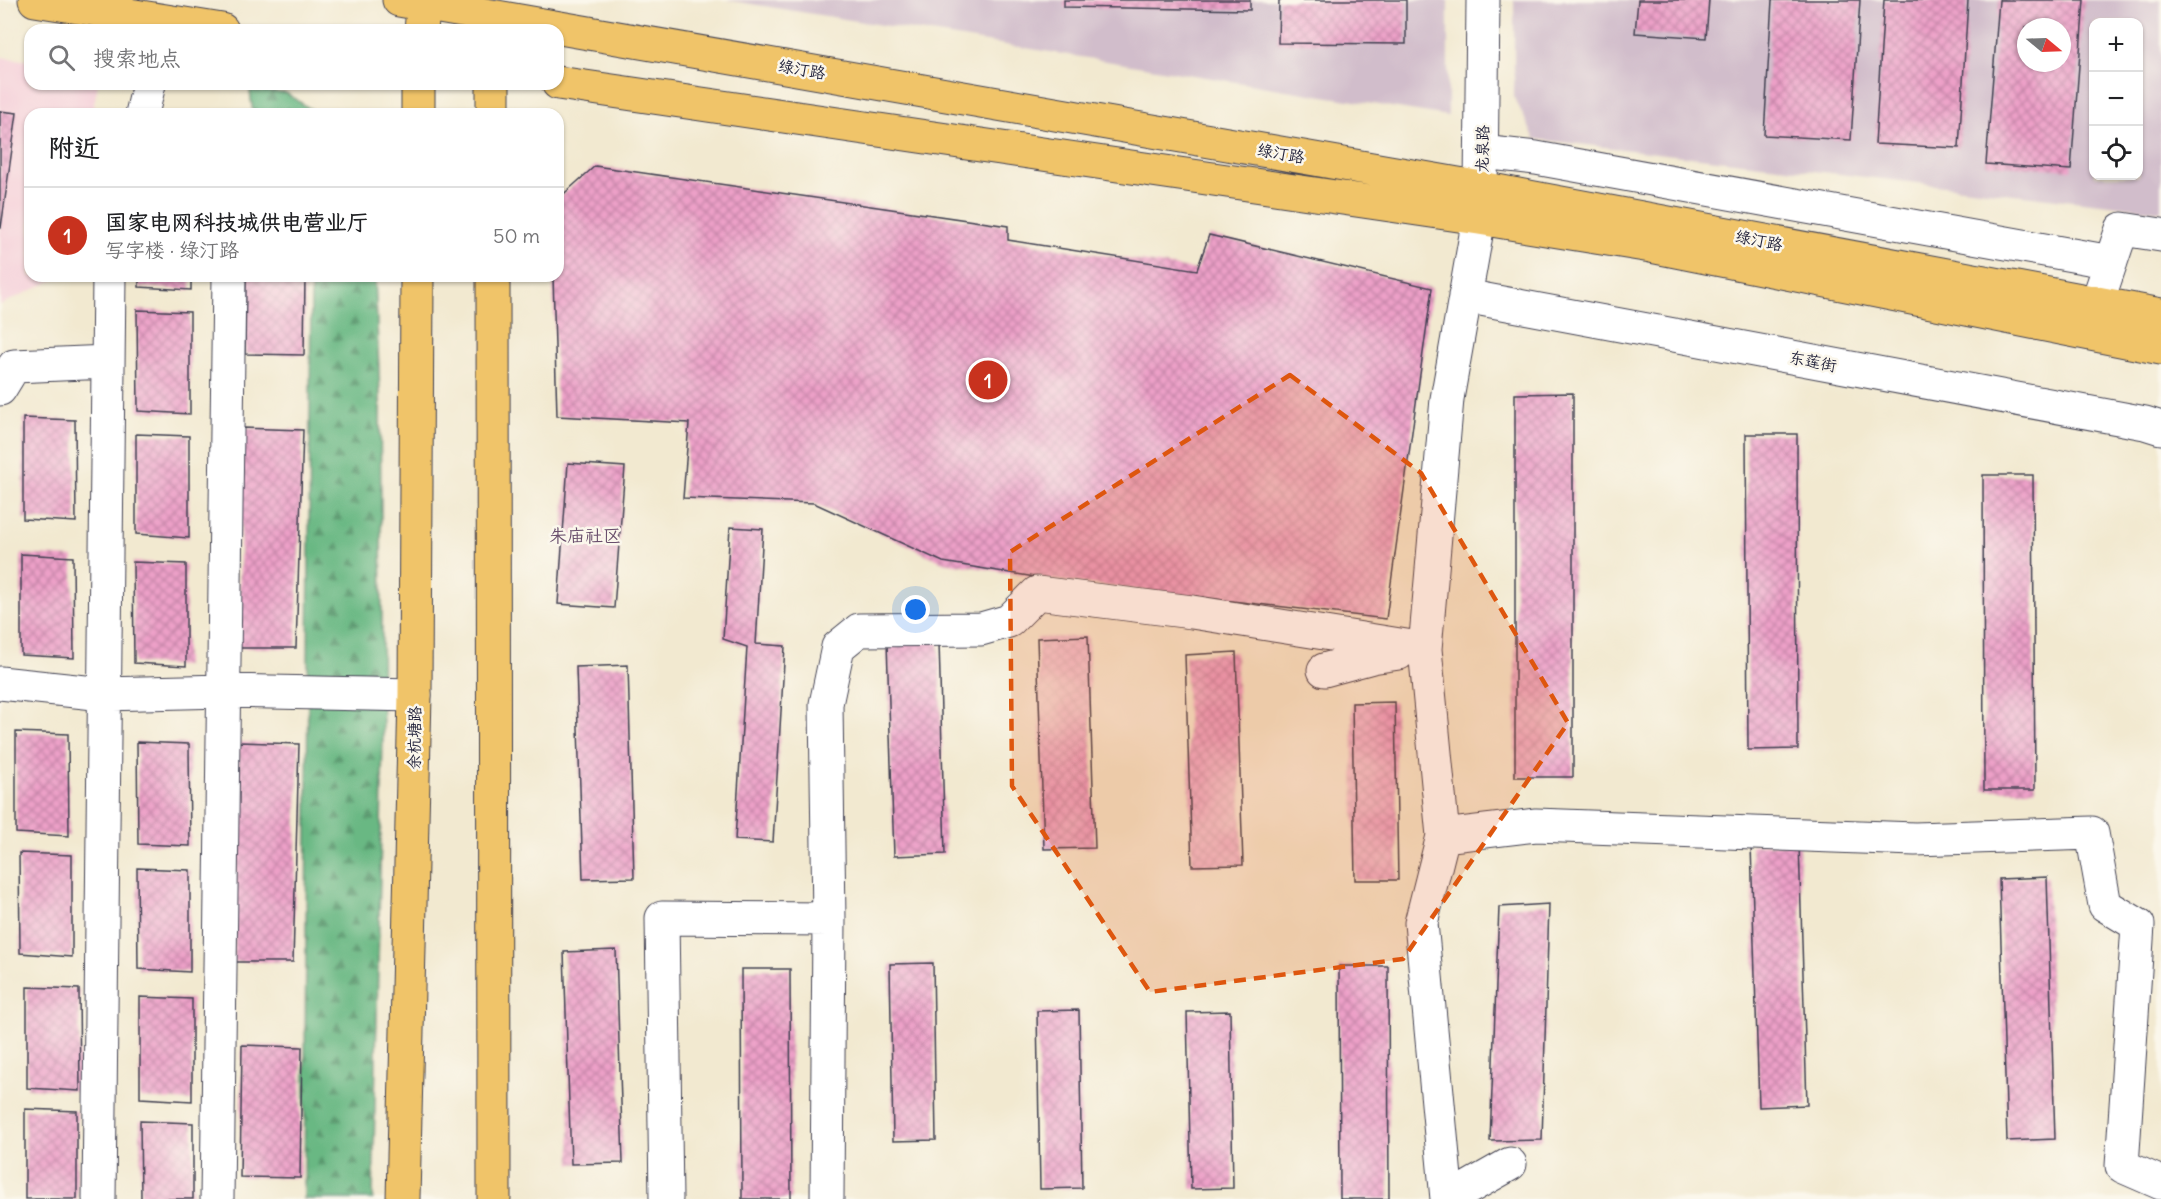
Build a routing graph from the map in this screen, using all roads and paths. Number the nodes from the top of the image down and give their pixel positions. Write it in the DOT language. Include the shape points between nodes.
graph roads {
  1 [pos="35,0"];
  2 [pos="1483,0"];
  3 [pos="417,8"];
  4 [pos="497,15"];
  5 [pos="157,24"];
  6 [pos="544,24"];
  7 [pos="564,28"];
  8 [pos="564,83"];
  9 [pos="148,90"];
  10 [pos="418,90"];
  11 [pos="493,90"];
  12 [pos="143,108"];
  13 [pos="418,108"];
  14 [pos="493,108"];
  15 [pos="1482,152"];
  16 [pos="1480,203"];
  17 [pos="2161,235"];
  18 [pos="2111,262"];
  19 [pos="109,282"];
  20 [pos="229,282"];
  21 [pos="417,282"];
  22 [pos="493,282"];
  23 [pos="1465,296"];
  24 [pos="2097,303"];
  25 [pos="2161,315"];
  26 [pos="2161,348"];
  27 [pos="108,362"];
  28 [pos="0,389"];
  29 [pos="2161,428"];
  30 [pos="1425,650"];
  31 [pos="1324,670"];
  32 [pos="0,683"];
  33 [pos="224,691"];
  34 [pos="104,694"];
  35 [pos="415,695"];
  36 [pos="1443,836"];
  37 [pos="829,919"];
  38 [pos="1510,1164"];
  39 [pos="2161,1183"];
  40 [pos="99,1199"];
  41 [pos="217,1199"];
  42 [pos="403,1199"];
  43 [pos="494,1199"];
  44 [pos="666,1199"];
  45 [pos="827,1199"];
  46 [pos="1447,1199"];
  47 [pos="1459,1199"];
  1 -- 5 [label="main road"];
  2 -- 15 [label="street, 龙泉路"];
  3 -- 4 [label="main road, 绿汀路"];
  4 -- 6 [label="main road, 绿汀路"];
  7 -- 16 [label="main road, 绿汀路"];
  8 -- 16 [label="main road, 绿汀路"];
  9 -- 12 [label="street"];
  10 -- 13 [label="main road"];
  11 -- 14 [label="main road"];
  15 -- 16 [label="street, 龙泉路"];
  15 -- 18 [label="street" via="1536,158"];
  16 -- 23 [label="street, 龙泉路"];
  16 -- 24 [label="main road, 绿汀路"];
  16 -- 26 [label="main road, 绿汀路" via="1651,246"];
  17 -- 18 [label="street" via="2122,229"];
  18 -- 24 [label="street"];
  19 -- 27 [label="street"];
  20 -- 33 [label="street"];
  21 -- 35 [label="main road, 余杭塘路"];
  22 -- 43 [label="main road"];
  23 -- 29 [label="street, 东莲街"];
  23 -- 30 [label="street, 龙泉路" via="1447,399"];
  24 -- 25 [label="main road, 绿汀路"];
  27 -- 28 [label="street" via="14,366"];
  27 -- 34 [label="street"];
  30 -- 31 [label="street" via="1372,657"];
  30 -- 36 [label="street, 龙泉路"];
  30 -- 37 [label="street" via="1192,612 1037,593 1009,621 981,628 859,630 838,647 826,704"];
  32 -- 34 [label="street"];
  33 -- 34 [label="street"];
  33 -- 35 [label="street"];
  33 -- 41 [label="street"];
  34 -- 40 [label="street"];
  35 -- 42 [label="main road, 余杭塘路"];
  36 -- 39 [label="street" via="1536,825 1915,839 2092,833 2105,904 2138,925 2122,1166"];
  36 -- 46 [label="street, 龙泉路" via="1421,923"];
  37 -- 44 [label="street" via="662,918"];
  37 -- 45 [label="street"];
  38 -- 47 [label="street" via="1460,1193"];
}
